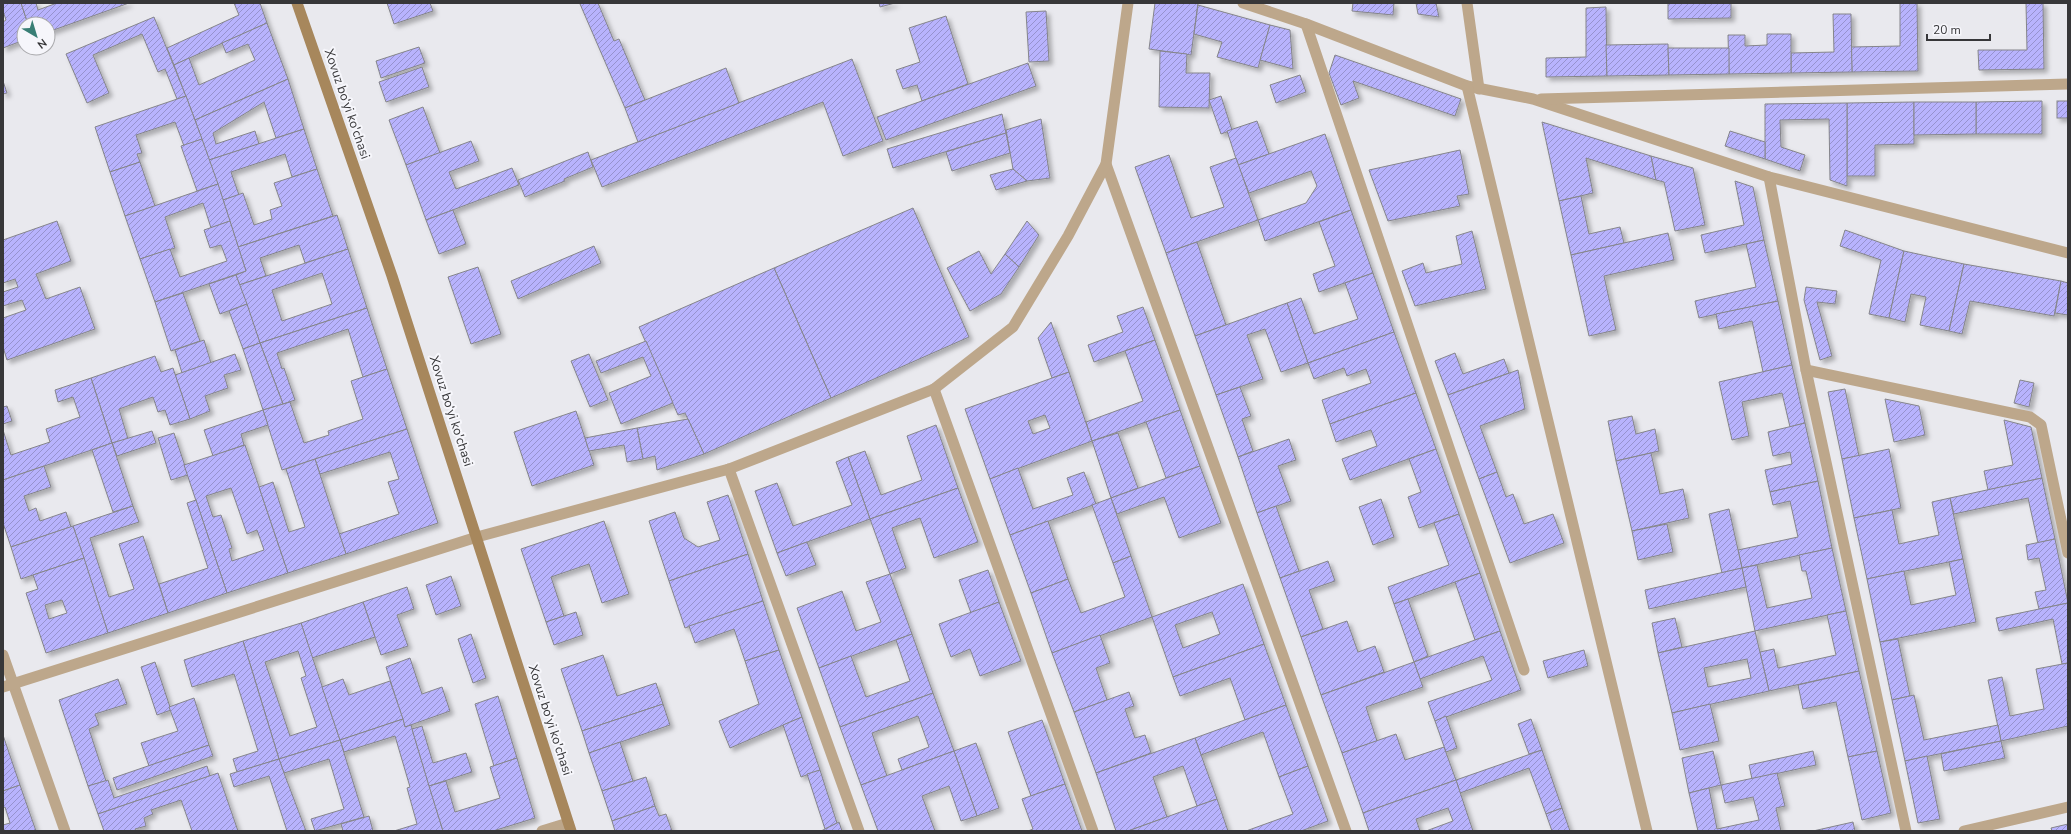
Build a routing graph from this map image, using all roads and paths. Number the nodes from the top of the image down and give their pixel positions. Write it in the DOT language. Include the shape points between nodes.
graph roads {
  1 [pos="297,3"];
  2 [pos="1128,3"];
  3 [pos="1243,3"];
  4 [pos="1467,3"];
  5 [pos="1306,24"];
  6 [pos="2068,84"];
  7 [pos="1467,86"];
  8 [pos="1480,89"];
  9 [pos="1533,99"];
  10 [pos="1106,164"];
  11 [pos="1770,177"];
  12 [pos="2068,253"];
  13 [pos="1806,370"];
  14 [pos="934,389"];
  15 [pos="729,469"];
  16 [pos="477,537"];
  17 [pos="2068,553"];
  18 [pos="3,655"];
  19 [pos="1524,670"];
  20 [pos="8,685"];
  21 [pos="2068,807"];
  22 [pos="569,827"];
  23 [pos="65,831"];
  24 [pos="542,831"];
  25 [pos="859,831"];
  26 [pos="1093,831"];
  27 [pos="1346,831"];
  28 [pos="1647,831"];
  29 [pos="1906,831"];
  30 [pos="1964,831"];
  1 -- 16 [label="main road, Xovuz bo‘yi ko'chasi" via="392,276"];
  2 -- 10 [label="street"];
  3 -- 5 [label="street"];
  4 -- 8 [label="street"];
  5 -- 7 [label="street"];
  5 -- 19 [label="street"];
  6 -- 9 [label="street"];
  7 -- 8 [label="street"];
  7 -- 28 [label="street"];
  8 -- 9 [label="street"];
  9 -- 11 [label="street"];
  10 -- 14 [label="street" via="1068,236 1013,327"];
  10 -- 27 [label="street"];
  11 -- 12 [label="street"];
  11 -- 13 [label="street"];
  13 -- 17 [label="street" via="2030,417 2041,425"];
  13 -- 29 [label="street"];
  14 -- 15 [label="street"];
  14 -- 26 [label="street"];
  15 -- 16 [label="street"];
  15 -- 25 [label="street"];
  16 -- 20 [label="street"];
  16 -- 22 [label="main road, Xovuz bo‘yi ko'chasi"];
  18 -- 20 [label="street"];
  20 -- 23 [label="street"];
  21 -- 30 [label="street"];
  22 -- 24 [label="street"];
}
